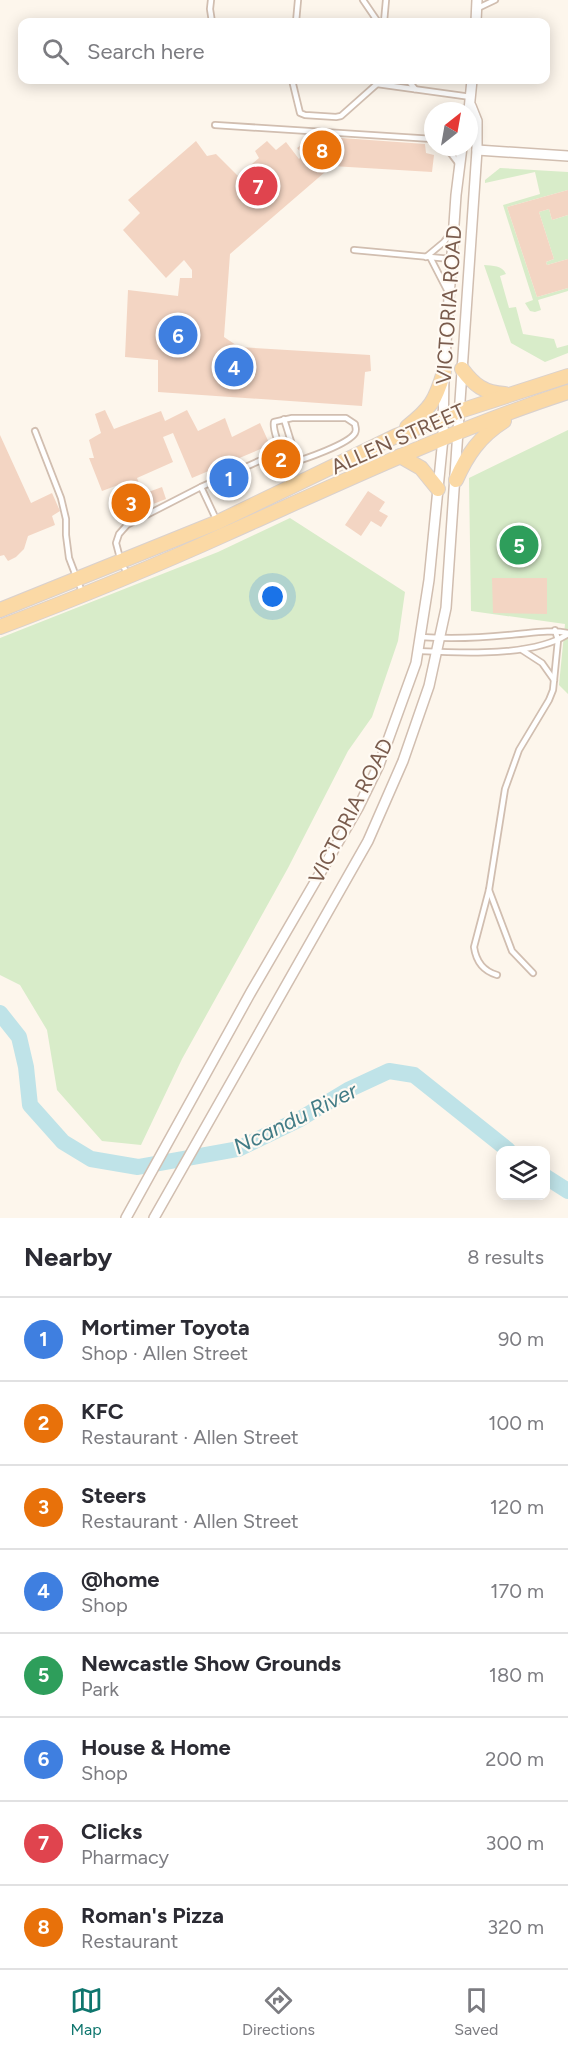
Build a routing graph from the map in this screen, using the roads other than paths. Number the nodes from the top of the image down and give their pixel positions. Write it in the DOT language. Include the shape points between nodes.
graph roads {
  1 [pos="211,0"];
  2 [pos="298,0"];
  3 [pos="363,0"];
  4 [pos="386,0"];
  5 [pos="495,0"];
  6 [pos="477,4"];
  7 [pos="211,18"];
  8 [pos="296,18"];
  9 [pos="375,18"];
  10 [pos="384,18"];
  11 [pos="293,84"];
  12 [pos="375,84"];
  13 [pos="390,84"];
  14 [pos="412,84"];
  15 [pos="472,84"];
  16 [pos="415,88"];
  17 [pos="460,102"];
  18 [pos="470,102"];
  19 [pos="214,125"];
  20 [pos="424,138"];
  21 [pos="478,147"];
  22 [pos="454,156"];
  23 [pos="461,156"];
  24 [pos="465,156"];
  25 [pos="473,156"];
  26 [pos="568,156"];
  27 [pos="460,162"];
  28 [pos="454,229"];
  29 [pos="354,250"];
  30 [pos="428,257"];
  31 [pos="451,259"];
  32 [pos="449,295"];
  33 [pos="462,369"];
  34 [pos="444,372"];
  35 [pos="568,376"];
  36 [pos="568,392"];
  37 [pos="510,394"];
  38 [pos="526,408"];
  39 [pos="460,411"];
  40 [pos="443,417"];
  41 [pos="284,419"];
  42 [pos="35,431"];
  43 [pos="458,431"];
  44 [pos="396,436"];
  45 [pos="443,438"];
  46 [pos="400,456"];
  47 [pos="266,459"];
  48 [pos="297,461"];
  49 [pos="456,480"];
  50 [pos="201,487"];
  51 [pos="438,489"];
  52 [pos="218,522"];
  53 [pos="225,534"];
  54 [pos="121,562"];
  55 [pos="128,576"];
  56 [pos="76,580"];
  57 [pos="84,595"];
  58 [pos="2,609"];
  59 [pos="5,625"];
  60 [pos="555,630"];
  61 [pos="568,633"];
  62 [pos="420,637"];
  63 [pos="441,639"];
  64 [pos="558,640"];
  65 [pos="521,650"];
  66 [pos="418,651"];
  67 [pos="437,652"];
  68 [pos="554,680"];
  69 [pos="489,890"];
  70 [pos="533,973"];
  71 [pos="497,975"];
  72 [pos="126,1218"];
  73 [pos="154,1218"];
  1 -- 7 [label="lane"];
  2 -- 8 [label="lane"];
  3 -- 9 [label="lane"];
  4 -- 10 [label="lane"];
  5 -- 6 [label="lane"];
  11 -- 12 [label="lane" via="300,113 336,117 345,114"];
  13 -- 16 [label="lane"];
  14 -- 16 [label="lane"];
  15 -- 18 [label="street, VICTORIA ROAD"];
  16 -- 17 [label="lane"];
  19 -- 20 [label="lane"];
  21 -- 26 [label="street"];
  22 -- 27 [label="lane"];
  23 -- 27 [label="street, VICTORIA ROAD"];
  24 -- 27 [label="street"];
  25 -- 33 [label="street, VICTORIA ROAD"];
  27 -- 28 [label="street, VICTORIA ROAD"];
  28 -- 30 [label="lane"];
  28 -- 31 [label="street, VICTORIA ROAD"];
  29 -- 30 [label="lane"];
  30 -- 31 [label="lane"];
  30 -- 32 [label="lane"];
  31 -- 32 [label="street, VICTORIA ROAD"];
  32 -- 34 [label="street, VICTORIA ROAD"];
  33 -- 37 [label="main road" via="479,388"];
  33 -- 39 [label="street, VICTORIA ROAD"];
  34 -- 40 [label="street, VICTORIA ROAD"];
  34 -- 44 [label="main road" via="430,407"];
  35 -- 37 [label="main road, ALLEN STREET"];
  36 -- 38 [label="main road, ALLEN STREET"];
  37 -- 39 [label="main road, ALLEN STREET"];
  38 -- 43 [label="main road, ALLEN STREET"];
  38 -- 49 [label="main road" via="480,439"];
  39 -- 40 [label="main road, ALLEN STREET"];
  39 -- 43 [label="street, VICTORIA ROAD"];
  40 -- 44 [label="main road, ALLEN STREET"];
  40 -- 45 [label="street, VICTORIA ROAD"];
  41 -- 47 [label="lane" via="273,424 279,453"];
  41 -- 48 [label="lane"];
  41 -- 48 [label="lane" via="346,418 355,424 354,435"];
  42 -- 56 [label="lane" via="65,511 67,549"];
  43 -- 45 [label="main road, ALLEN STREET"];
  43 -- 49 [label="street, VICTORIA ROAD"];
  44 -- 52 [label="main road, ALLEN STREET"];
  45 -- 46 [label="main road, ALLEN STREET"];
  45 -- 51 [label="street, VICTORIA ROAD"];
  46 -- 51 [label="main road" via="421,468"];
  46 -- 53 [label="main road, ALLEN STREET"];
  47 -- 48 [label="lane" via="282,464"];
  47 -- 50 [label="lane"];
  49 -- 63 [label="street, VICTORIA ROAD"];
  50 -- 52 [label="lane"];
  50 -- 54 [label="lane" via="123,528 116,543"];
  51 -- 62 [label="street, VICTORIA ROAD"];
  52 -- 53 [label="lane"];
  52 -- 54 [label="main road, ALLEN STREET"];
  53 -- 55 [label="main road, ALLEN STREET"];
  54 -- 55 [label="lane"];
  54 -- 56 [label="main road, ALLEN STREET"];
  55 -- 57 [label="main road, ALLEN STREET"];
  56 -- 57 [label="lane"];
  56 -- 58 [label="main road, ALLEN STREET"];
  57 -- 59 [label="main road, ALLEN STREET"];
  58 -- 59 [label="main road"];
  60 -- 61 [label="lane"];
  60 -- 63 [label="lane"];
  60 -- 64 [label="lane"];
  61 -- 64 [label="lane"];
  62 -- 63 [label="lane"];
  62 -- 66 [label="street, VICTORIA ROAD"];
  63 -- 67 [label="street, VICTORIA ROAD"];
  64 -- 65 [label="lane"];
  64 -- 68 [label="lane"];
  65 -- 67 [label="lane"];
  65 -- 68 [label="lane" via="542,663"];
  66 -- 67 [label="lane"];
  66 -- 72 [label="street, VICTORIA ROAD" via="379,765"];
  67 -- 73 [label="street, VICTORIA ROAD" via="417,727 368,841"];
  68 -- 69 [label="lane" via="549,700 519,750 505,789"];
  69 -- 70 [label="lane" via="512,951"];
  69 -- 71 [label="lane" via="474,947 480,964"];
}
